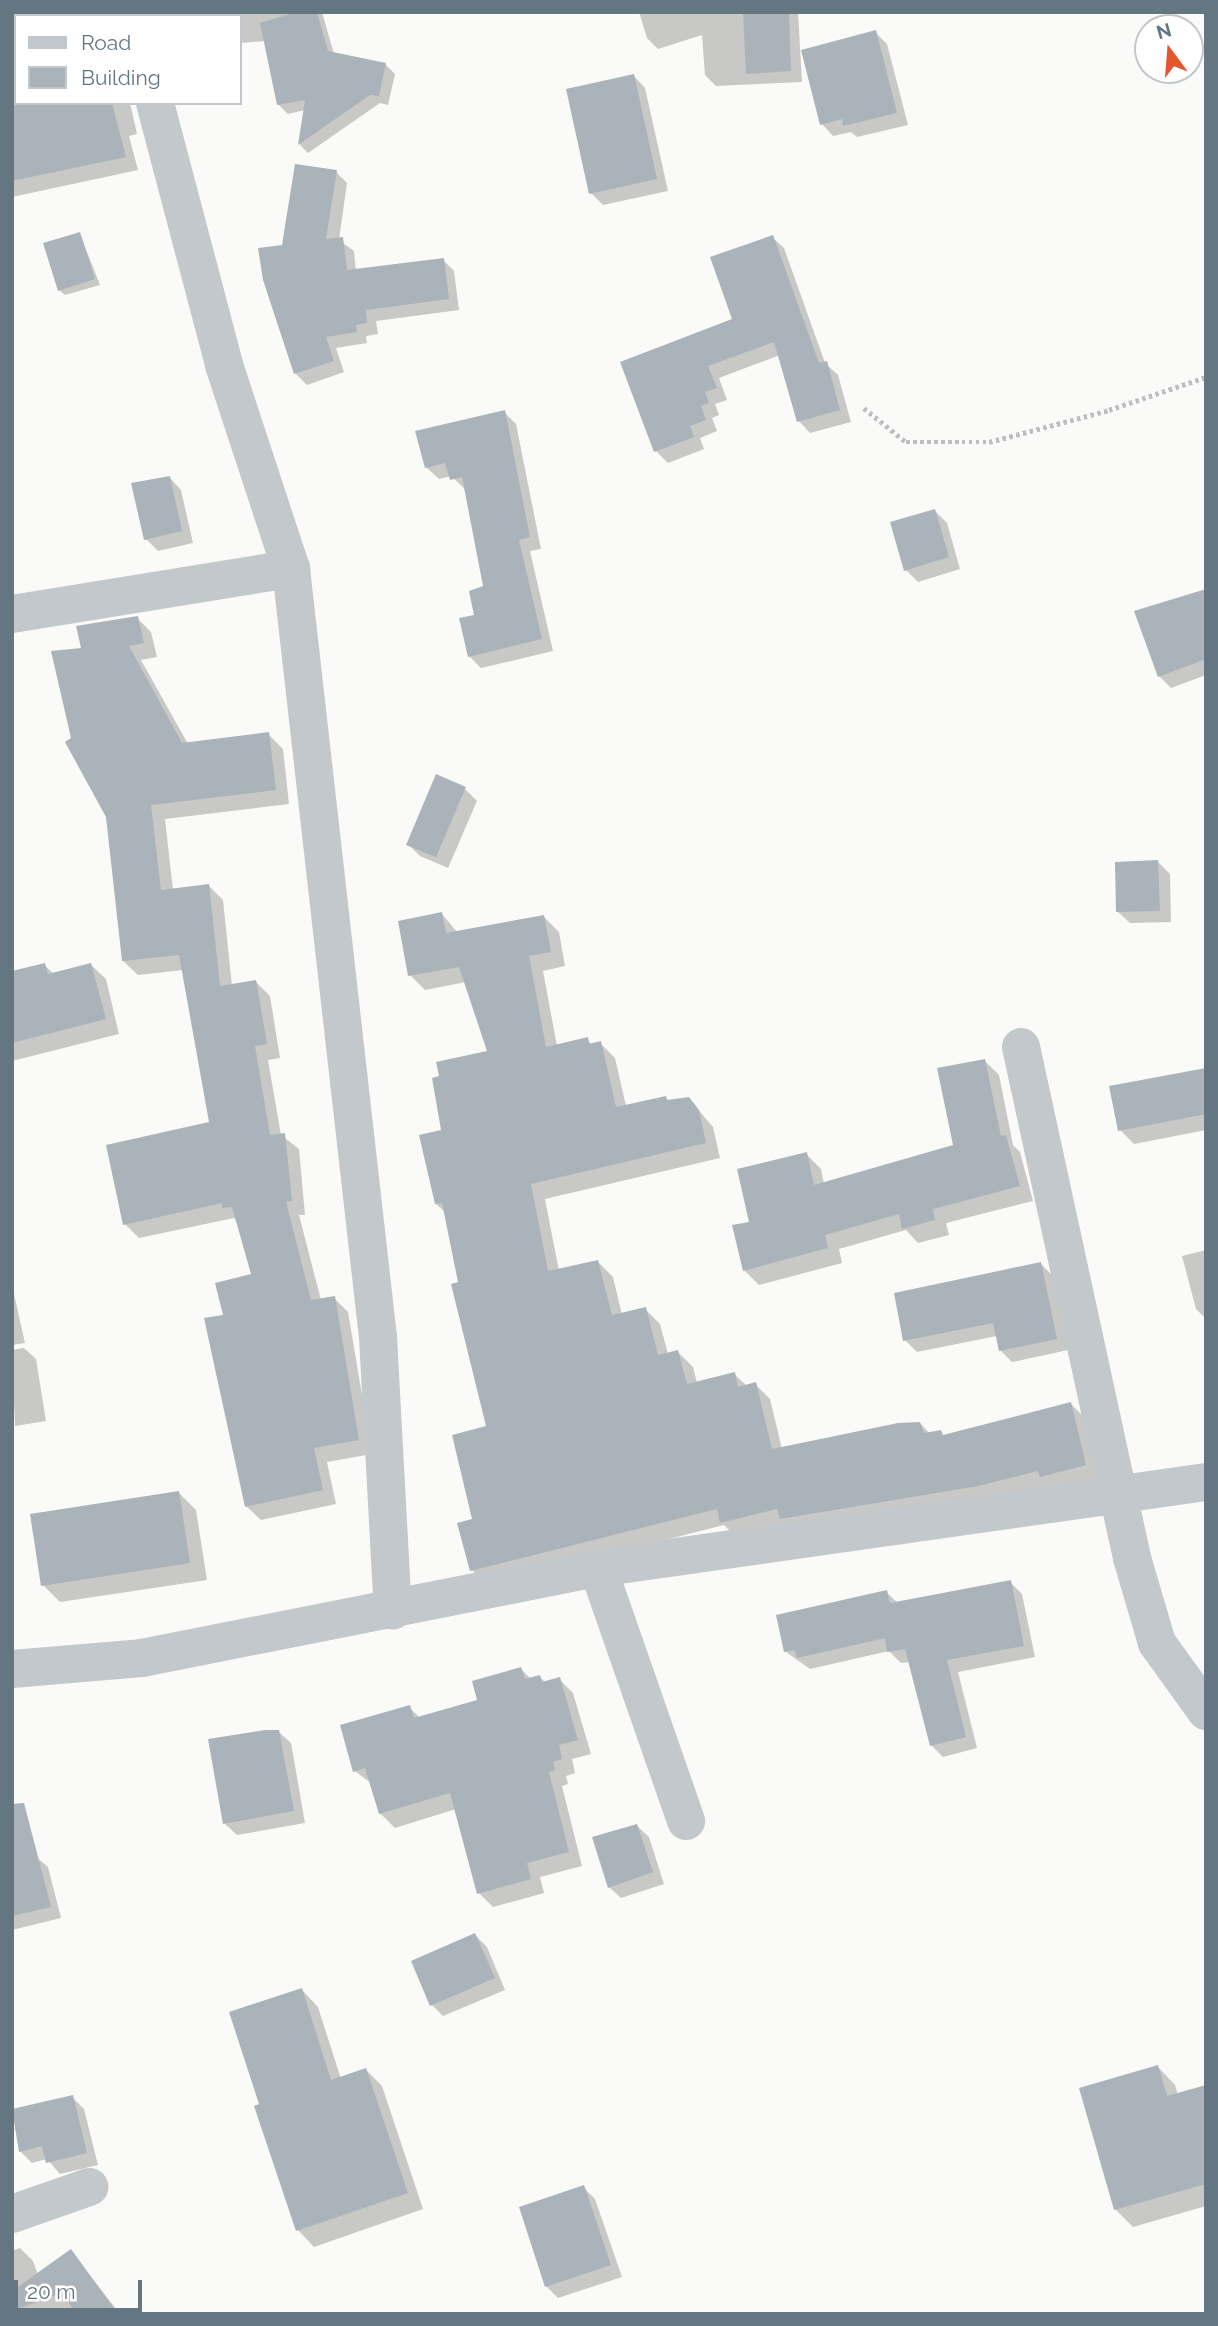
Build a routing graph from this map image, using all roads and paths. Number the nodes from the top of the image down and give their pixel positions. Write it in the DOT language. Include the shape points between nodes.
graph roads {
  1 [pos="156,105"];
  2 [pos="1206,377"];
  3 [pos="864,408"];
  4 [pos="291,569"];
  5 [pos="12,614"];
  6 [pos="1021,1047"];
  7 [pos="1206,1482"];
  8 [pos="1122,1496"];
  9 [pos="598,1568"];
  10 [pos="393,1611"];
  11 [pos="12,1669"];
  12 [pos="1206,1711"];
  13 [pos="687,1821"];
  14 [pos="89,2187"];
  15 [pos="12,2214"];
  1 -- 4 [label="street" via="224,365"];
  2 -- 3 [label="path" via="1109,410 989,442 906,442"];
  4 -- 5 [label="street"];
  4 -- 10 [label="street" via="378,1337"];
  6 -- 8 [label="street"];
  7 -- 8 [label="street"];
  8 -- 9 [label="street"];
  8 -- 12 [label="street" via="1132,1559 1157,1643"];
  9 -- 10 [label="street"];
  9 -- 13 [label="street"];
  10 -- 11 [label="street" via="142,1658"];
  14 -- 15 [label="street"];
}
